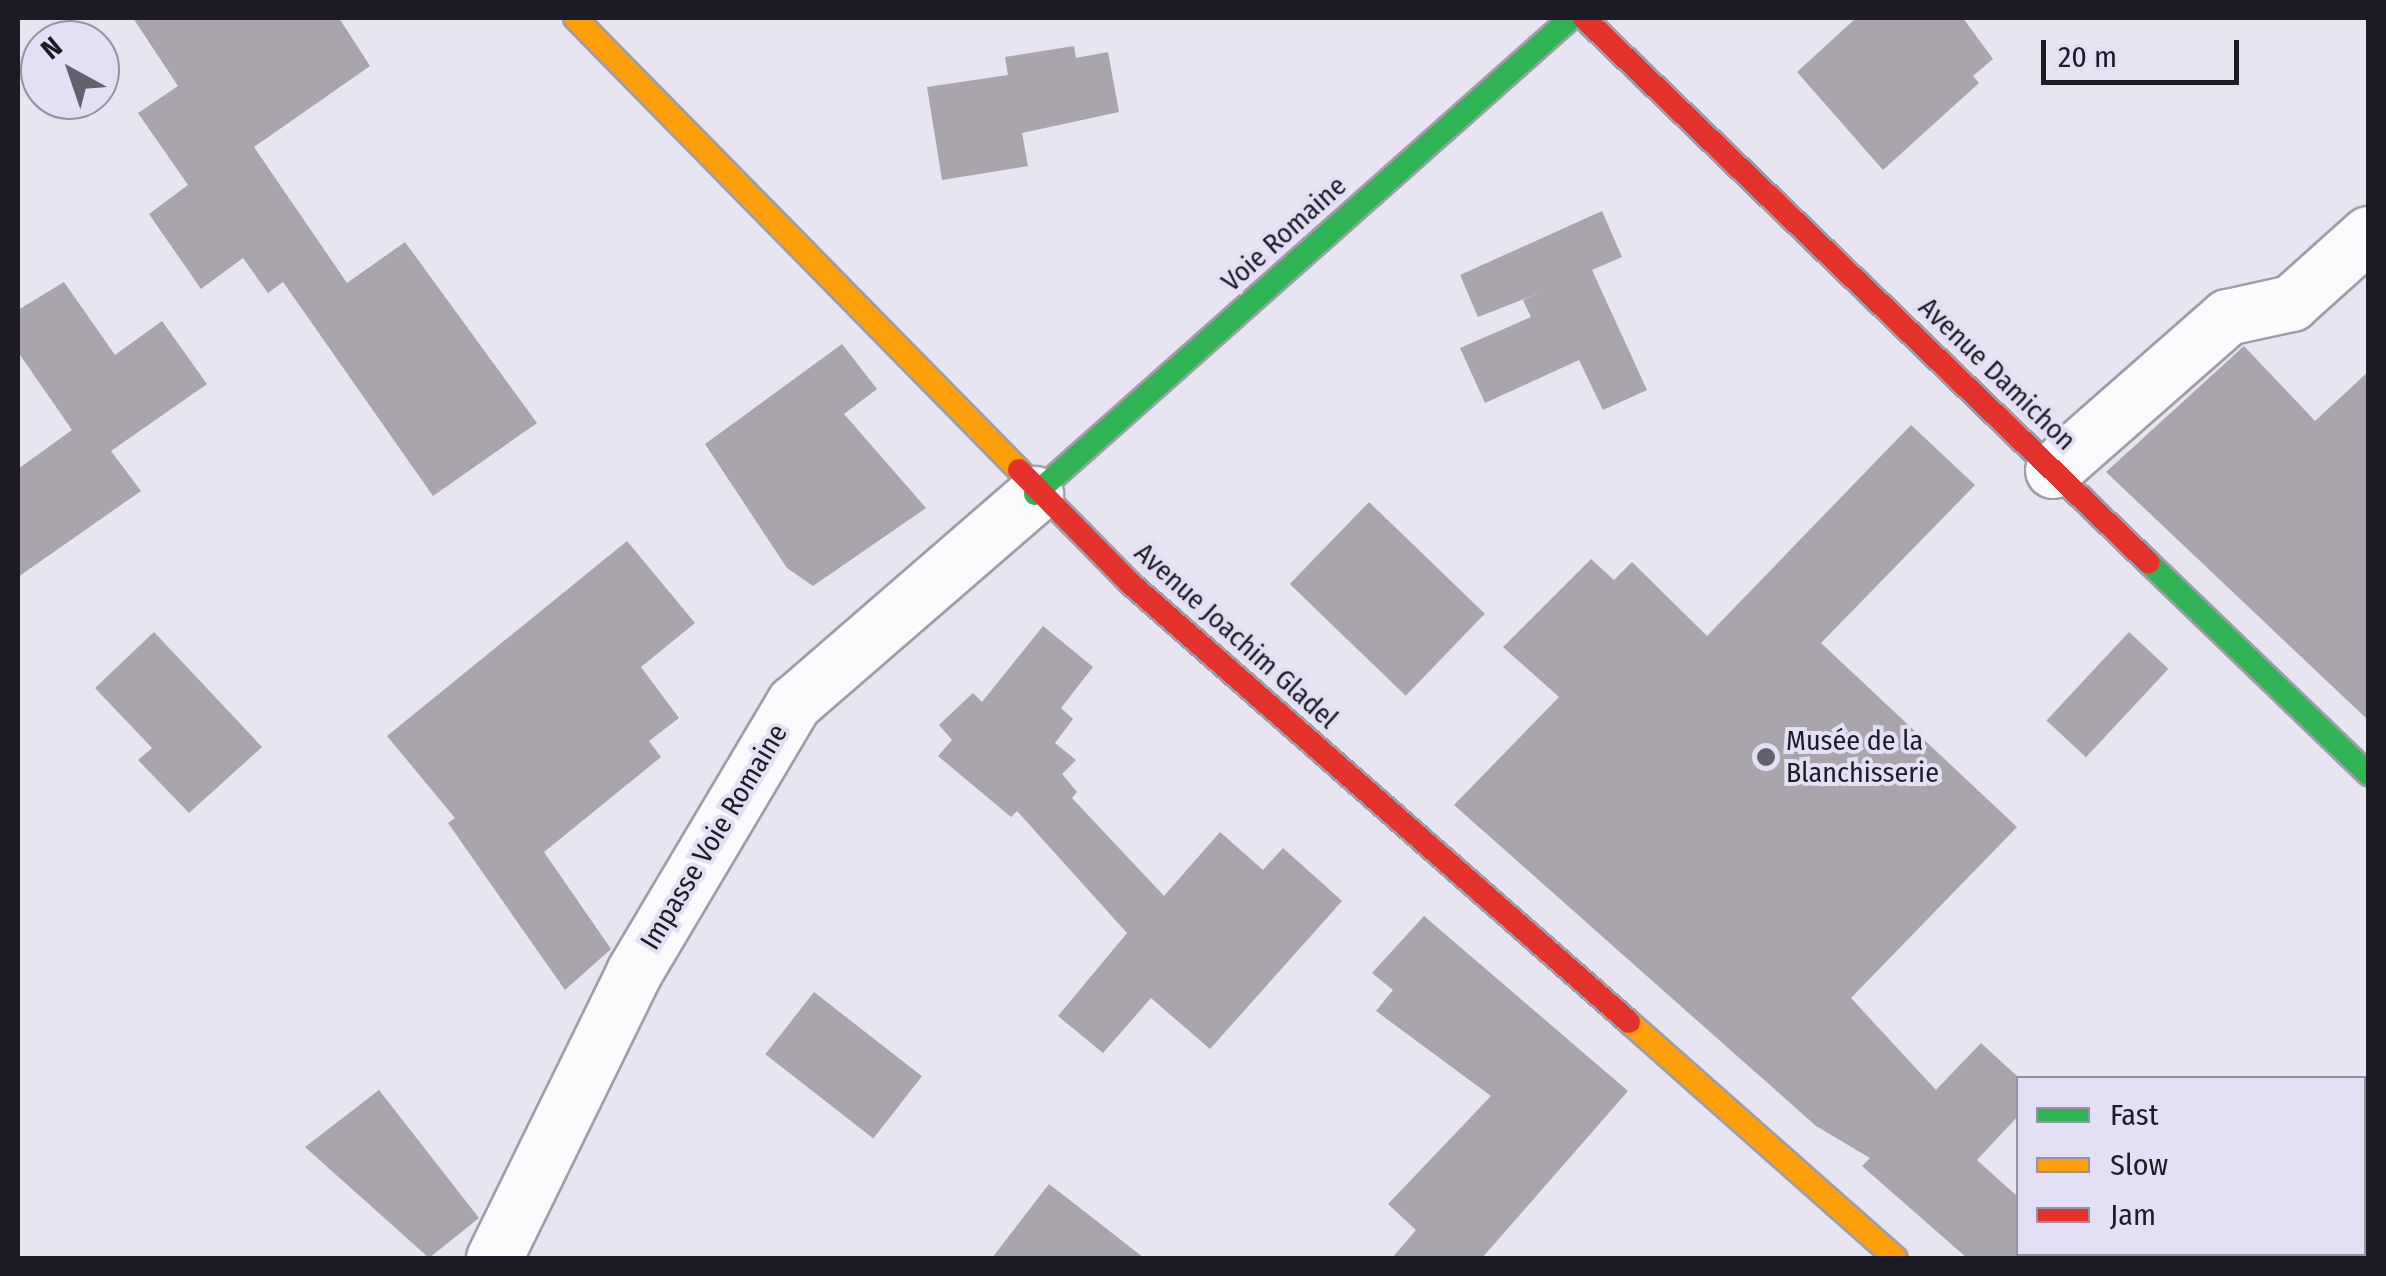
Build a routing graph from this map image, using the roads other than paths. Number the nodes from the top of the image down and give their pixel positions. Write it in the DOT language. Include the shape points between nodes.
graph roads {
  1 [pos="576,18"];
  2 [pos="1571,18"];
  3 [pos="1584,18"];
  4 [pos="2368,234"];
  5 [pos="2054,470"];
  6 [pos="1036,494"];
  7 [pos="2368,774"];
  8 [pos="494,1258"];
  9 [pos="1896,1258"];
  1 -- 6 [label="street, Avenue Joachim Gladel"];
  2 -- 6 [label="street, Voie Romaine"];
  3 -- 5 [label="street, Avenue Damichon"];
  4 -- 5 [label="street" via="2291,304 2227,317"];
  5 -- 7 [label="street, Avenue Damichon"];
  6 -- 8 [label="street, Impasse Voie Romaine" via="794,703 634,972"];
  6 -- 9 [label="street, Avenue Joachim Gladel"];
}
